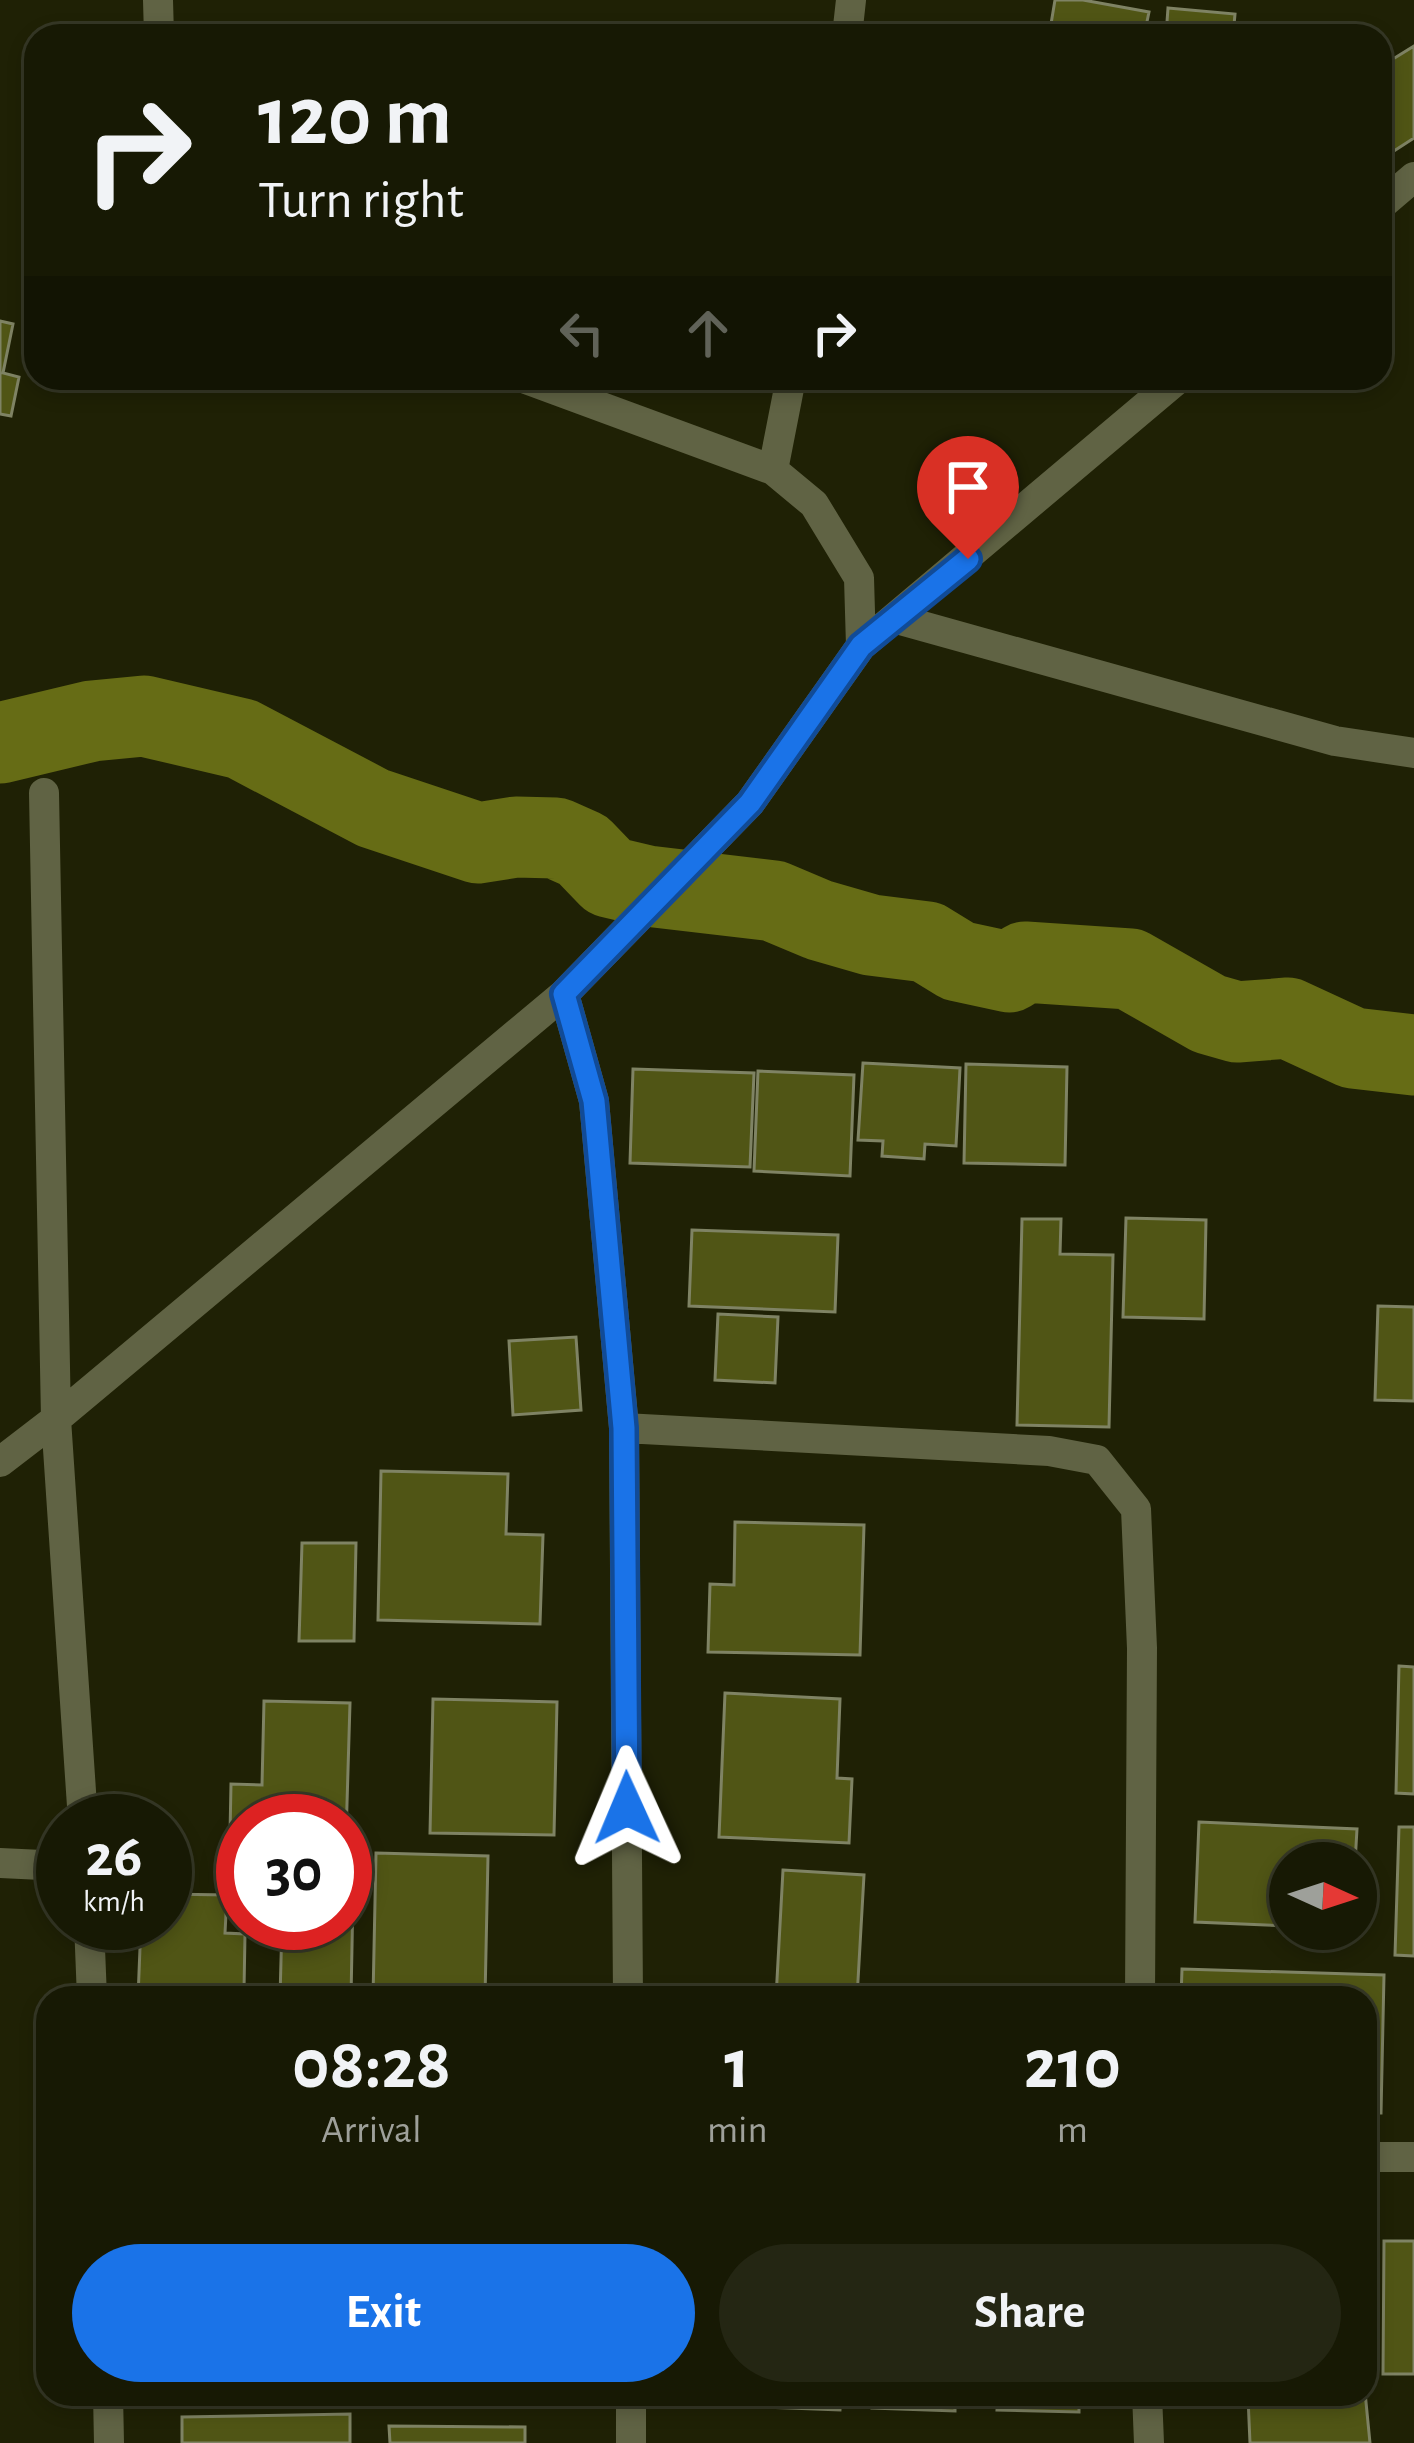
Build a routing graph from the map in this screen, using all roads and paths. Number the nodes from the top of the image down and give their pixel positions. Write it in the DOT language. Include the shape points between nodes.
graph roads {
  1 [pos="555,390"];
  2 [pos="789,390"];
  3 [pos="1165,390"];
  4 [pos="772,470"];
  5 [pos="897,619"];
  6 [pos="861,646"];
  7 [pos="1414,753"];
  8 [pos="44,793"];
  9 [pos="564,994"];
  10 [pos="56,1419"];
  11 [pos="624,1428"];
  12 [pos="0,1462"];
  13 [pos="81,1794"];
  14 [pos="0,1863"];
  15 [pos="36,1865"];
  16 [pos="89,1950"];
  17 [pos="91,1986"];
  18 [pos="628,1986"];
  19 [pos="1140,1986"];
  20 [pos="1377,2157"];
  21 [pos="1414,2157"];
  22 [pos="108,2406"];
  23 [pos="631,2406"];
  24 [pos="1147,2406"];
  25 [pos="109,2443"];
  26 [pos="631,2443"];
  27 [pos="1149,2443"];
  1 -- 4 [label="street"];
  2 -- 4 [label="street"];
  3 -- 5 [label="street"];
  4 -- 6 [label="street" via="814,504 859,578"];
  5 -- 6 [label="street"];
  5 -- 7 [label="street" via="1335,741"];
  6 -- 9 [label="street" via="750,803"];
  8 -- 10 [label="street"];
  9 -- 10 [label="street"];
  9 -- 11 [label="street" via="594,1101"];
  10 -- 12 [label="street"];
  10 -- 13 [label="street"];
  11 -- 18 [label="street"];
  11 -- 19 [label="street" via="1049,1450 1096,1460 1136,1509"];
  14 -- 15 [label="street"];
  16 -- 17 [label="street"];
  20 -- 21 [label="street"];
  22 -- 25 [label="street"];
  23 -- 26 [label="street"];
  24 -- 27 [label="street"];
}
